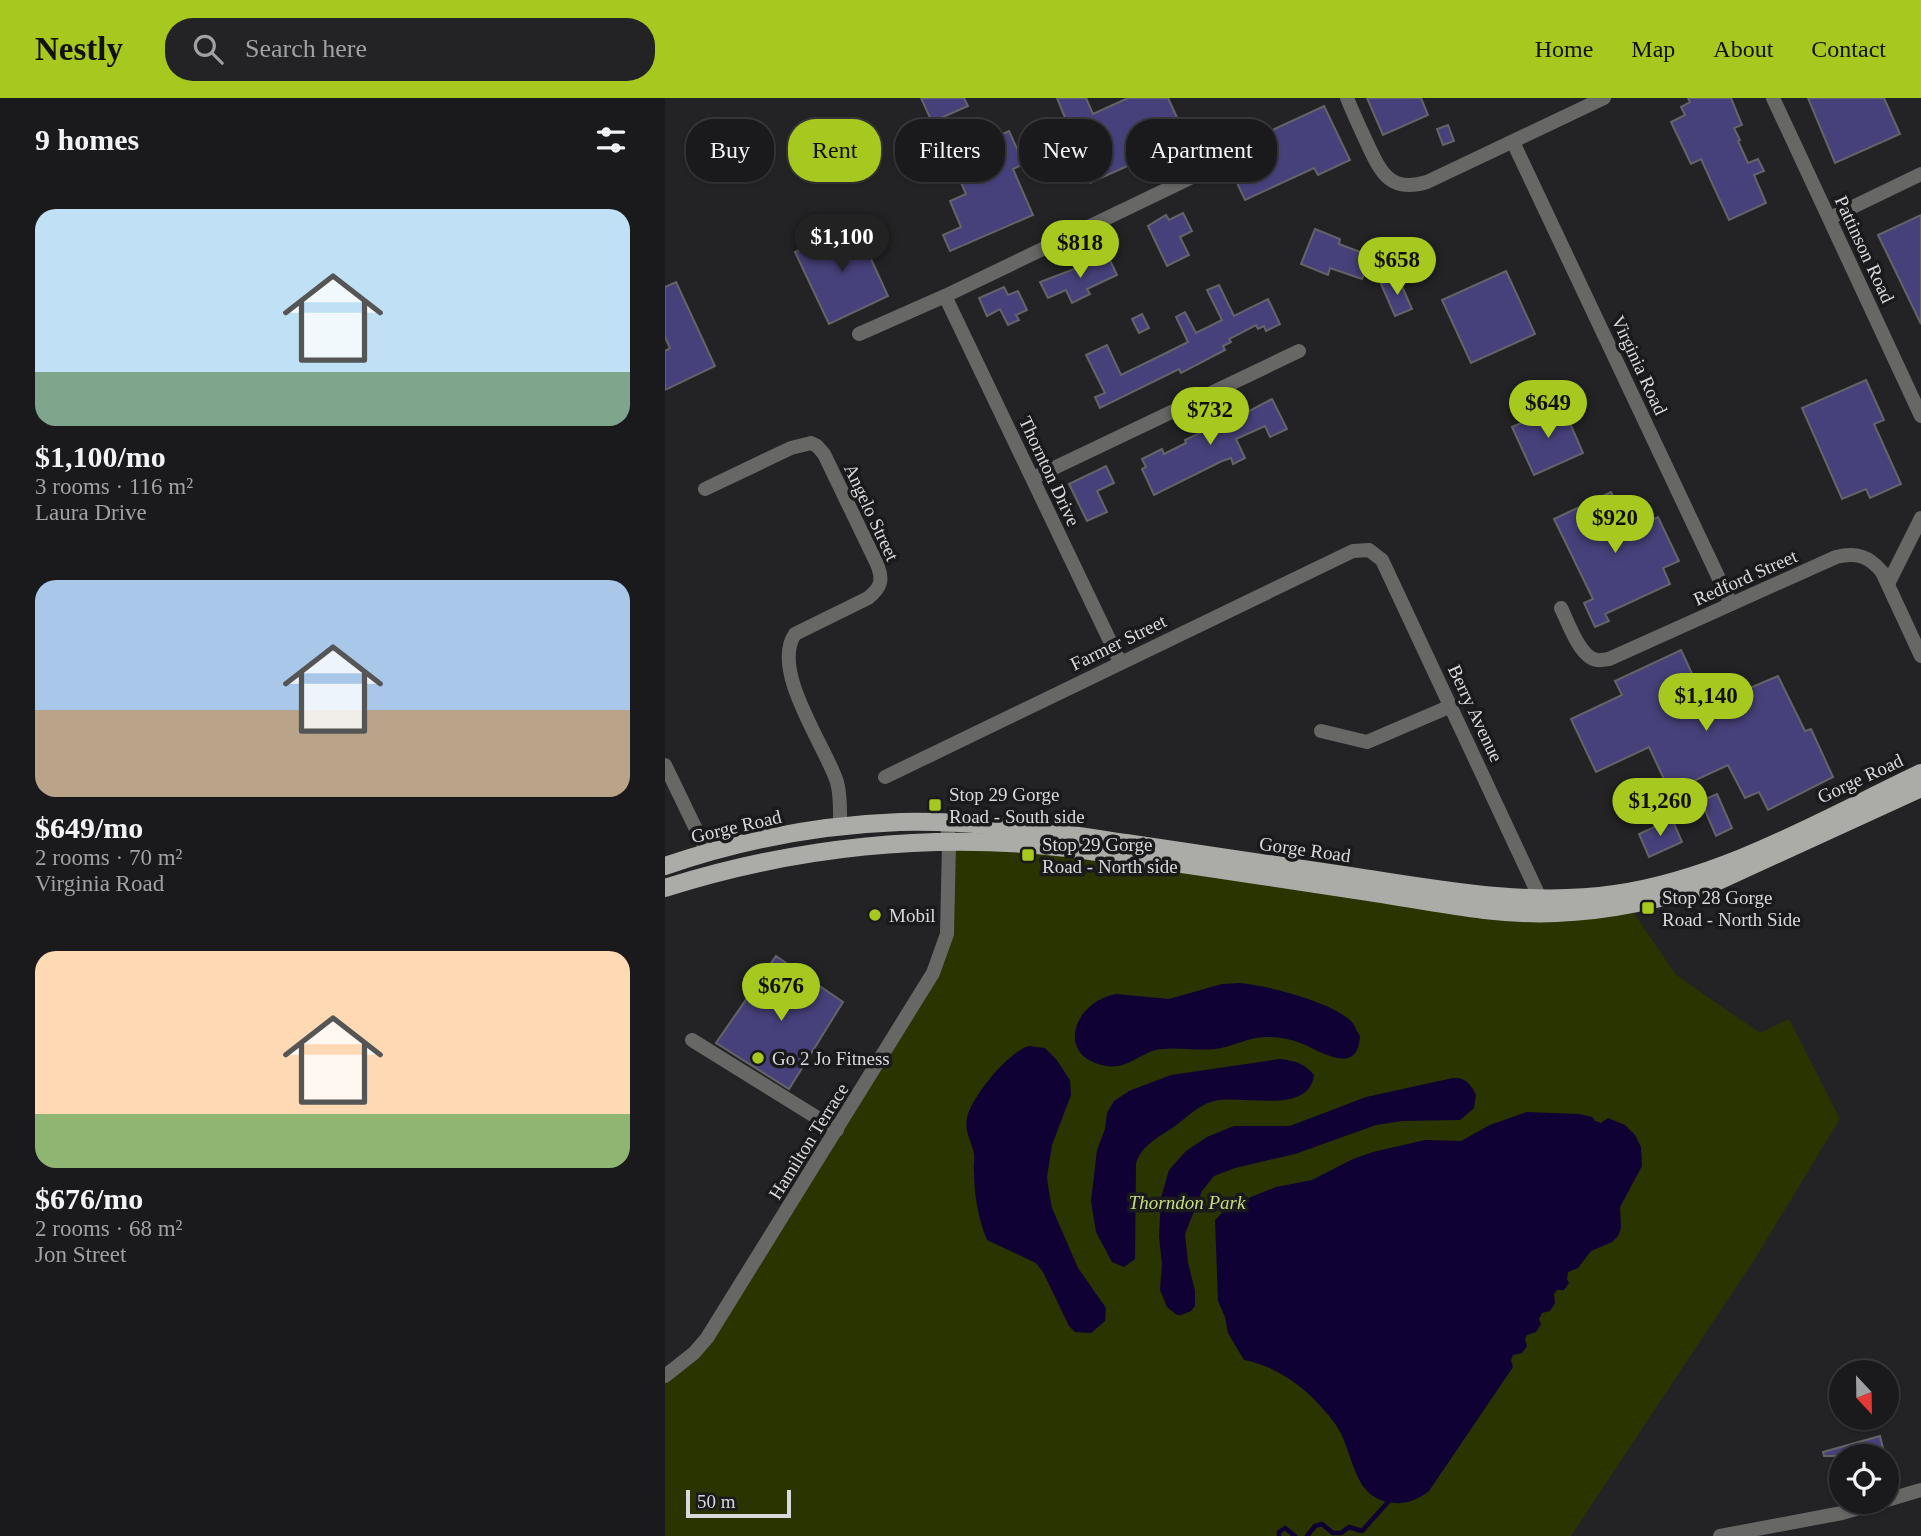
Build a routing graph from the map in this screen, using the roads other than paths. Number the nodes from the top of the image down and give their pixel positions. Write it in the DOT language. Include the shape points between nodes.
graph roads {
  1 [pos="1346,98"];
  2 [pos="1604,98"];
  3 [pos="1773,98"];
  4 [pos="1513,142"];
  5 [pos="1921,174"];
  6 [pos="1182,182"];
  7 [pos="1830,218"];
  8 [pos="946,296"];
  9 [pos="859,334"];
  10 [pos="1299,351"];
  11 [pos="1921,416"];
  12 [pos="1033,478"];
  13 [pos="705,489"];
  14 [pos="1921,518"];
  15 [pos="1369,550"];
  16 [pos="1888,584"];
  17 [pos="1731,604"];
  18 [pos="1561,608"];
  19 [pos="1921,656"];
  20 [pos="1120,662"];
  21 [pos="1451,706"];
  22 [pos="1321,731"];
  23 [pos="665,765"];
  24 [pos="1921,773"];
  25 [pos="885,777"];
  26 [pos="1921,788"];
  27 [pos="947,823"];
  28 [pos="840,826"];
  29 [pos="949,844"];
  30 [pos="706,852"];
  31 [pos="665,866"];
  32 [pos="665,888"];
  33 [pos="1540,898"];
  34 [pos="692,1040"];
  35 [pos="837,1130"];
  36 [pos="665,1376"];
  37 [pos="1921,1490"];
  38 [pos="1899,1496"];
  39 [pos="1837,1514"];
  40 [pos="1720,1536"];
  1 -- 4 [label="street" via="1382,173 1398,184 1427,182"];
  2 -- 4 [label="street"];
  3 -- 7 [label="street, Pattinson Road"];
  4 -- 17 [label="street, Virginia Road"];
  5 -- 7 [label="street"];
  6 -- 8 [label="street"];
  7 -- 11 [label="street, Pattinson Road"];
  8 -- 9 [label="street"];
  8 -- 12 [label="street, Thornton Drive"];
  10 -- 12 [label="street"];
  12 -- 20 [label="street, Thornton Drive"];
  13 -- 28 [label="street, Angelo Street" via="811,443 824,454 877,564 881,583 877,592 795,634 788,649 803,712 837,781"];
  14 -- 16 [label="street"];
  15 -- 20 [label="street, Farmer Street" via="1353,551"];
  15 -- 21 [label="street, Berry Avenue" via="1382,560"];
  16 -- 17 [label="street, Redford Street" via="1873,562 1850,553"];
  16 -- 19 [label="street, Redford Street"];
  17 -- 18 [label="street, Redford Street" via="1643,645 1597,660 1587,656"];
  20 -- 25 [label="street, Farmer Street"];
  21 -- 22 [label="street" via="1367,742"];
  21 -- 33 [label="street, Berry Avenue"];
  23 -- 30 [label="street"];
  24 -- 33 [label="main road, Gorge Road" via="1705,872 1615,895"];
  26 -- 29 [label="main road, Gorge Road" via="1684,893 1629,906 1554,913 1457,905 1064,848"];
  27 -- 28 [label="main road, Gorge Road"];
  27 -- 29 [label="street, Hamilton Terrace"];
  27 -- 33 [label="main road, Gorge Road" via="1078,836 1420,887"];
  28 -- 30 [label="main road, Gorge Road"];
  29 -- 32 [label="main road, Gorge Road" via="827,851 712,873"];
  29 -- 35 [label="street, Hamilton Terrace" via="947,934 940,956 920,997"];
  30 -- 31 [label="main road, Gorge Road"];
  34 -- 35 [label="street"];
  35 -- 36 [label="street, Hamilton Terrace" via="707,1338"];
  37 -- 38 [label="street"];
  39 -- 40 [label="street"];
}
